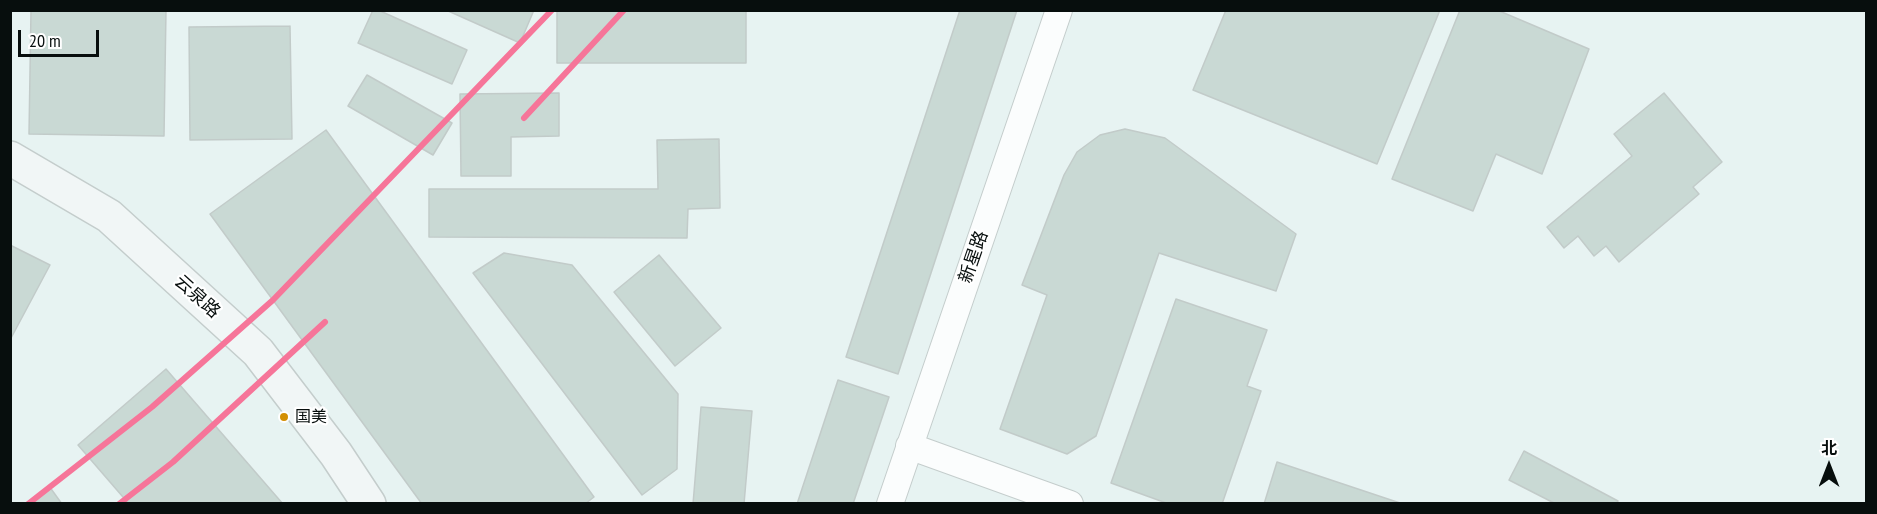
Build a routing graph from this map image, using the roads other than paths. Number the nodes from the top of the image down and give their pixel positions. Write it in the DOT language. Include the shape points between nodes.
graph roads {
  1 [pos="1059,10"];
  2 [pos="10,158"];
  3 [pos="909,446"];
  4 [pos="369,504"];
  5 [pos="890,504"];
  6 [pos="1070,504"];
  1 -- 3 [label="street, 新星路"];
  2 -- 4 [label="main road, 云泉路" via="109,216 258,352"];
  3 -- 5 [label="street, 新星路"];
  3 -- 6 [label="street"];
}
